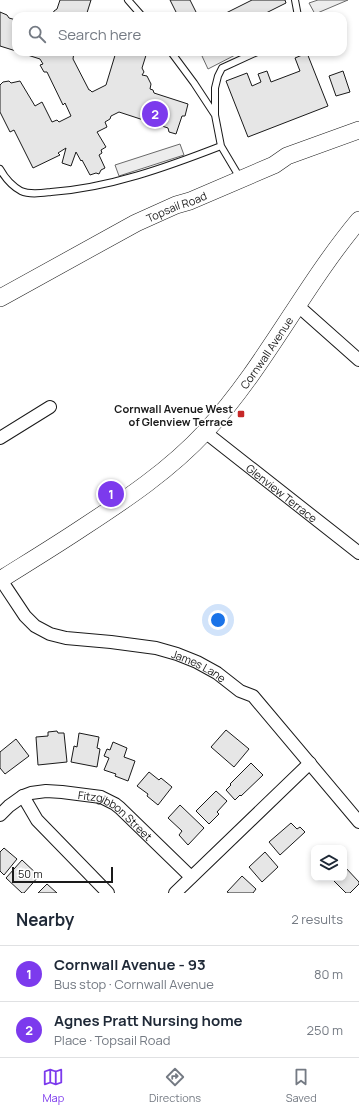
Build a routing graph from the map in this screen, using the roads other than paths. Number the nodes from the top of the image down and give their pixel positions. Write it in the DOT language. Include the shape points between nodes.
graph roads {
  1 [pos="128,0"];
  2 [pos="295,0"];
  3 [pos="138,12"];
  4 [pos="297,12"];
  5 [pos="174,56"];
  6 [pos="248,56"];
  7 [pos="215,115"];
  8 [pos="359,130"];
  9 [pos="221,146"];
  10 [pos="0,169"];
  11 [pos="241,179"];
  12 [pos="359,220"];
  13 [pos="0,298"];
  14 [pos="297,305"];
  15 [pos="359,360"];
  16 [pos="50,407"];
  17 [pos="205,432"];
  18 [pos="0,438"];
  19 [pos="359,553"];
  20 [pos="0,580"];
  21 [pos="310,763"];
  22 [pos="23,796"];
  23 [pos="0,815"];
  24 [pos="359,822"];
  25 [pos="191,877"];
  26 [pos="108,893"];
  27 [pos="175,893"];
  1 -- 3 [label="lane"];
  2 -- 4 [label="lane"];
  5 -- 7 [label="lane"];
  6 -- 7 [label="lane" via="222,68 215,88"];
  7 -- 9 [label="lane"];
  8 -- 11 [label="main road, Topsail Road" via="287,156 274,165"];
  9 -- 10 [label="lane" via="128,178 60,192 22,191 5,177"];
  9 -- 11 [label="lane"];
  11 -- 13 [label="main road, Topsail Road" via="136,223"];
  12 -- 14 [label="main road, Cornwall Avenue"];
  14 -- 15 [label="street"];
  14 -- 17 [label="main road, Cornwall Avenue" via="242,386"];
  16 -- 18 [label="street"];
  17 -- 19 [label="street, Glenview Terrace"];
  17 -- 20 [label="main road, Cornwall Avenue" via="128,498"];
  20 -- 21 [label="street, James Lane" via="25,616 35,626 50,634 156,648 197,662 217,673 240,691 253,696"];
  21 -- 24 [label="street, James Lane"];
  21 -- 25 [label="street"];
  22 -- 23 [label="street, Fitzgibbon Street"];
  22 -- 25 [label="street, Fitzgibbon Street" via="55,791 109,800"];
  22 -- 26 [label="street" via="37,820"];
  25 -- 27 [label="street"];
}
